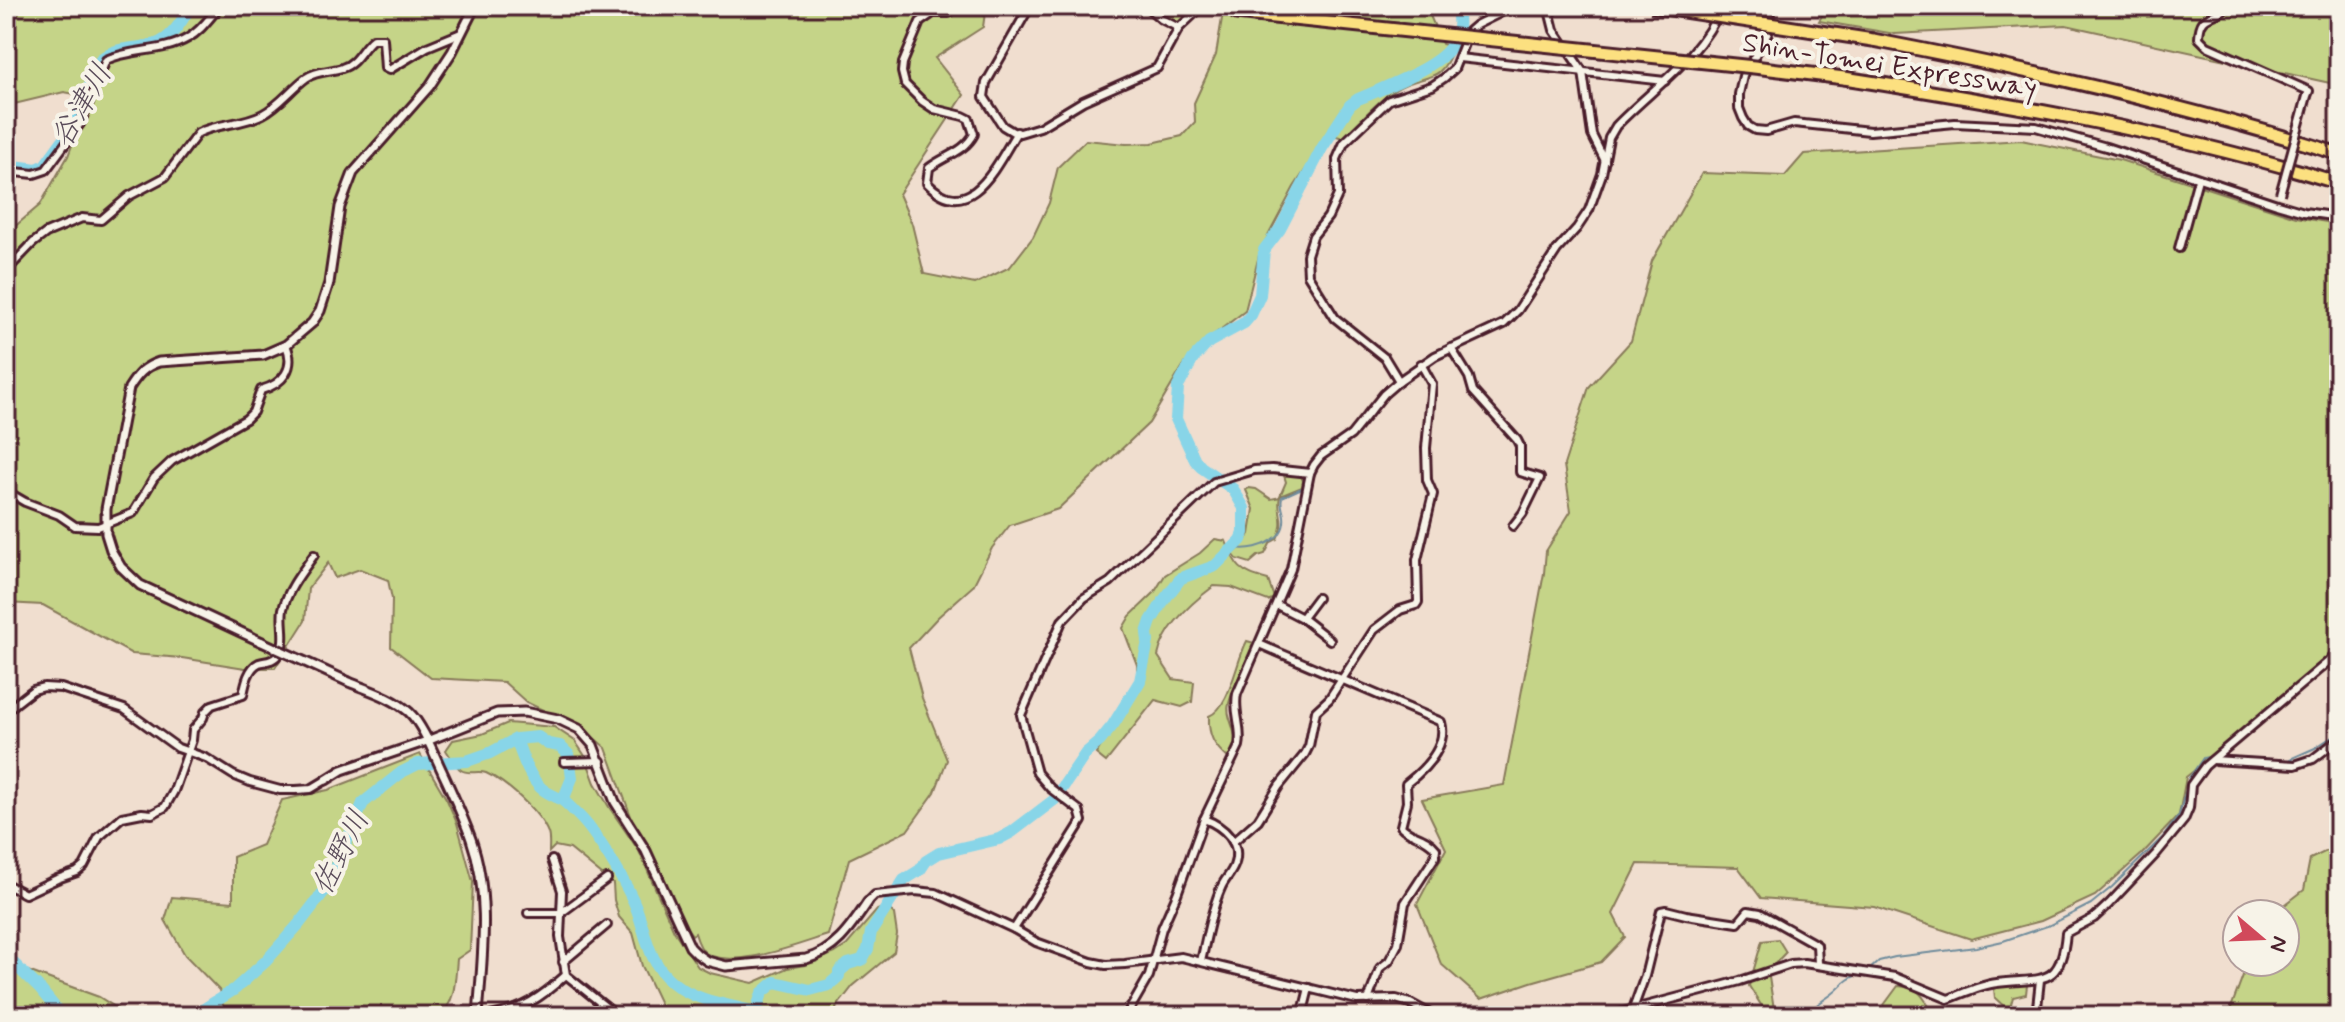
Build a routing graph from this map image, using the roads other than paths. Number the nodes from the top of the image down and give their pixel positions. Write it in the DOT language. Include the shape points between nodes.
graph roads {
  1 [pos="220,6"];
  2 [pos="475,6"];
  3 [pos="956,6"];
  4 [pos="1030,6"];
  5 [pos="1146,6"];
  6 [pos="1199,6"];
  7 [pos="1514,6"];
  8 [pos="1548,6"];
  9 [pos="1651,6"];
  10 [pos="1722,6"];
  11 [pos="1765,6"];
  12 [pos="2227,6"];
  13 [pos="1236,13"];
  14 [pos="1179,28"];
  15 [pos="461,33"];
  16 [pos="1459,58"];
  17 [pos="1583,72"];
  18 [pos="1665,81"];
  19 [pos="1017,132"];
  20 [pos="2339,154"];
  21 [pos="1605,161"];
  22 [pos="6,171"];
  23 [pos="2198,179"];
  24 [pos="2339,183"];
  25 [pos="2277,204"];
  26 [pos="2339,217"];
  27 [pos="2179,248"];
  28 [pos="6,271"];
  29 [pos="286,345"];
  30 [pos="1451,348"];
  31 [pos="1421,364"];
  32 [pos="1399,381"];
  33 [pos="1310,473"];
  34 [pos="6,491"];
  35 [pos="105,524"];
  36 [pos="1513,526"];
  37 [pos="314,555"];
  38 [pos="1317,598"];
  39 [pos="1277,605"];
  40 [pos="1302,618"];
  41 [pos="1330,640"];
  42 [pos="1259,644"];
  43 [pos="2339,649"];
  44 [pos="1341,680"];
  45 [pos="6,711"];
  46 [pos="2339,739"];
  47 [pos="427,741"];
  48 [pos="188,752"];
  49 [pos="2213,760"];
  50 [pos="601,761"];
  51 [pos="564,762"];
  52 [pos="326,780"];
  53 [pos="1204,819"];
  54 [pos="1233,842"];
  55 [pos="552,860"];
  56 [pos="607,879"];
  57 [pos="6,884"];
  58 [pos="868,902"];
  59 [pos="528,913"];
  60 [pos="561,913"];
  61 [pos="607,925"];
  62 [pos="1014,929"];
  63 [pos="1201,961"];
  64 [pos="563,962"];
  65 [pos="1153,962"];
  66 [pos="1818,963"];
  67 [pos="566,975"];
  68 [pos="2040,980"];
  69 [pos="1309,988"];
  70 [pos="1368,1000"];
  71 [pos="1633,1009"];
  72 [pos="609,1013"];
  73 [pos="478,1016"];
  74 [pos="490,1016"];
  75 [pos="617,1016"];
  76 [pos="1126,1016"];
  77 [pos="1302,1016"];
  78 [pos="1434,1016"];
  79 [pos="1608,1016"];
  80 [pos="2036,1016"];
  1 -- 22 [label="street" via="187,39 106,60 80,124 46,170"];
  2 -- 15 [label="street"];
  3 -- 19 [label="street" via="920,22 903,63 905,84 913,93 934,109 969,119 974,134 963,149 929,168 927,183 950,197 971,195"];
  4 -- 19 [label="street" via="986,83 984,97 1003,126"];
  5 -- 14 [label="street"];
  6 -- 14 [label="street"];
  7 -- 16 [label="street" via="1469,31"];
  8 -- 17 [label="street" via="1554,30"];
  9 -- 20 [label="highway, Shin-Tomei Expressway, bridge" via="2002,65 2214,116"];
  10 -- 18 [label="street" via="1699,46"];
  11 -- 23 [label="street" via="1770,13 1768,33 1743,76 1739,94 1743,118 1755,130 1794,123 1870,131 1955,123 2036,127"];
  12 -- 25 [label="street, bridge" via="2205,18 2199,38 2309,91"];
  13 -- 24 [label="highway, Shin-Tomei Expressway, bridge" via="1844,78 2120,127"];
  14 -- 19 [label="street" via="1157,68 1040,127"];
  15 -- 28 [label="street" via="389,70 383,39 373,39 351,64 309,76 265,113 198,133 165,177 129,196 101,220 82,218 46,233"];
  15 -- 29 [label="street" via="429,87 353,173 340,207 320,311"];
  16 -- 17 [label="street"];
  16 -- 32 [label="street" via="1454,69 1432,86 1389,100 1344,143 1337,159 1338,195 1307,255 1308,275 1335,318 1385,358"];
  17 -- 18 [label="street"];
  17 -- 21 [label="street" via="1592,135"];
  18 -- 21 [label="street" via="1616,126"];
  21 -- 30 [label="street" via="1589,210 1518,310 1504,324"];
  23 -- 25 [label="street"];
  23 -- 27 [label="street"];
  25 -- 26 [label="street"];
  29 -- 35 [label="street" via="290,367 275,386 261,390 246,419 172,461 154,478 133,513"];
  29 -- 35 [label="street" via="263,355 159,362 139,373 129,388"];
  30 -- 31 [label="street"];
  30 -- 36 [label="street" via="1473,391 1517,440 1520,472 1540,478"];
  31 -- 32 [label="street"];
  31 -- 44 [label="street" via="1432,384 1426,448 1433,494 1417,560 1418,602 1374,630"];
  32 -- 33 [label="street"];
  33 -- 39 [label="street" via="1291,569"];
  33 -- 62 [label="street" via="1254,470 1214,482 1062,621 1021,715 1037,773 1079,810 1082,821"];
  34 -- 35 [label="street" via="75,526"];
  35 -- 47 [label="street, bridge" via="111,550 140,585 394,701 411,714"];
  37 -- 48 [label="street" via="283,608 285,640 276,657 250,671 243,695 208,708 193,730"];
  38 -- 40 [label="street"];
  39 -- 40 [label="street"];
  39 -- 42 [label="street"];
  40 -- 41 [label="street"];
  42 -- 44 [label="street"];
  42 -- 53 [label="street" via="1234,706 1239,746"];
  43 -- 49 [label="street"];
  44 -- 54 [label="street" via="1316,711 1305,754 1258,820"];
  44 -- 70 [label="street" via="1440,721 1443,731 1424,770 1406,784 1401,826 1430,842 1435,857 1405,903 1398,944 1380,968"];
  45 -- 48 [label="street" via="33,690 61,688 124,709"];
  46 -- 49 [label="street" via="2295,765"];
  47 -- 50 [label="street" via="497,713 524,712 579,729"];
  47 -- 52 [label="street"];
  47 -- 73 [label="street" via="472,840 481,888 484,931"];
  48 -- 52 [label="street" via="233,775 280,790 311,789"];
  48 -- 57 [label="street" via="165,807 122,817 99,837 77,872 25,894"];
  49 -- 68 [label="street" via="2191,785 2184,820 2109,904 2066,933 2057,969"];
  50 -- 51 [label="street"];
  50 -- 58 [label="street" via="615,802 646,851 690,947 707,961 726,966 817,956 840,939"];
  53 -- 54 [label="street" via="1222,828"];
  53 -- 65 [label="street"];
  54 -- 63 [label="street" via="1235,863 1221,887"];
  55 -- 60 [label="street" via="560,883"];
  56 -- 60 [label="street"];
  58 -- 62 [label="street" via="875,895 936,893"];
  59 -- 60 [label="street"];
  60 -- 64 [label="street"];
  61 -- 64 [label="street"];
  62 -- 65 [label="street" via="1091,962"];
  63 -- 65 [label="street" via="1181,957"];
  63 -- 69 [label="street"];
  64 -- 67 [label="street"];
  65 -- 76 [label="street"];
  66 -- 68 [label="street" via="1910,982 1948,999 1993,983"];
  66 -- 71 [label="street" via="1791,964"];
  66 -- 71 [label="street" via="1817,945 1760,913 1748,911 1738,923 1661,911"];
  67 -- 72 [label="street"];
  67 -- 74 [label="street" via="539,999"];
  68 -- 80 [label="street"];
  69 -- 70 [label="street"];
  69 -- 77 [label="street"];
  70 -- 78 [label="street" via="1396,999"];
  71 -- 79 [label="street"];
  72 -- 75 [label="street"];
}
